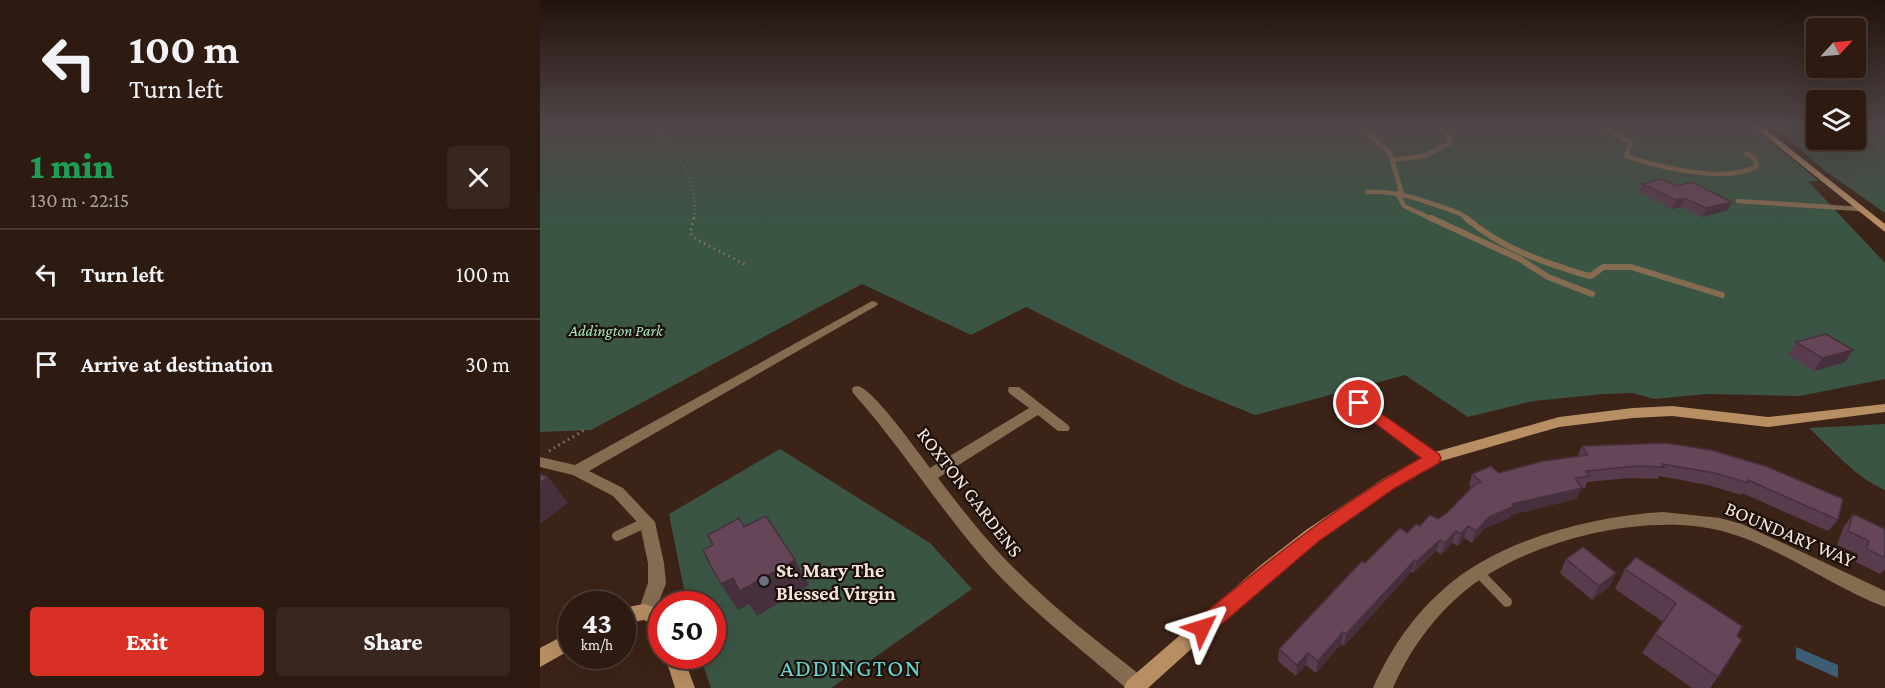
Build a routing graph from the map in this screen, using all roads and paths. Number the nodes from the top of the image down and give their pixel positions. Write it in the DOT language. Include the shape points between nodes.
graph roads {
  1 [pos="680,157"];
  2 [pos="1391,157"];
  3 [pos="1415,157"];
  4 [pos="1631,157"];
  5 [pos="1753,157"];
  6 [pos="1795,157"];
  7 [pos="1392,160"];
  8 [pos="1367,192"];
  9 [pos="1400,193"];
  10 [pos="1738,201"];
  11 [pos="1860,209"];
  12 [pos="1885,229"];
  13 [pos="748,266"];
  14 [pos="1591,276"];
  15 [pos="1580,289"];
  16 [pos="1592,294"];
  17 [pos="1722,295"];
  18 [pos="872,304"];
  19 [pos="858,390"];
  20 [pos="1014,390"];
  21 [pos="1359,403"];
  22 [pos="1885,408"];
  23 [pos="1038,409"];
  24 [pos="1063,428"];
  25 [pos="586,429"];
  26 [pos="540,456"];
  27 [pos="1433,458"];
  28 [pos="540,462"];
  29 [pos="577,471"];
  30 [pos="929,476"];
  31 [pos="647,522"];
  32 [pos="617,536"];
  33 [pos="1479,573"];
  34 [pos="656,591"];
  35 [pos="1885,599"];
  36 [pos="1507,602"];
  37 [pos="558,647"];
  38 [pos="540,658"];
  39 [pos="678,669"];
  40 [pos="1135,686"];
  41 [pos="685,688"];
  42 [pos="1383,688"];
  1 -- 13 [label="path" via="692,181 697,214 690,233"];
  2 -- 7 [label="lane"];
  3 -- 7 [label="lane"];
  4 -- 5 [label="lane" via="1727,175 1742,174 1757,165"];
  6 -- 11 [label="main road"];
  7 -- 9 [label="lane"];
  8 -- 9 [label="lane"];
  9 -- 14 [label="lane" via="1461,214 1483,232 1527,257"];
  9 -- 15 [label="lane" via="1404,206"];
  10 -- 11 [label="lane"];
  11 -- 12 [label="main road"];
  14 -- 15 [label="lane"];
  14 -- 17 [label="lane" via="1603,267 1631,267"];
  15 -- 16 [label="lane"];
  18 -- 29 [label="street"];
  19 -- 30 [label="street, ROXTON GARDENS" via="895,430"];
  20 -- 23 [label="street"];
  21 -- 27 [label="lane"];
  22 -- 27 [label="main road" via="1768,422 1672,411 1633,412 1559,422"];
  23 -- 24 [label="street"];
  23 -- 30 [label="street"];
  25 -- 26 [label="path"];
  27 -- 40 [label="main road" via="1389,483 1267,570"];
  28 -- 29 [label="street"];
  29 -- 31 [label="street" via="618,492"];
  30 -- 40 [label="street, ROXTON GARDENS" via="995,561 1039,605"];
  31 -- 32 [label="lane"];
  31 -- 34 [label="street" via="656,563"];
  33 -- 35 [label="street, BOUNDARY WAY" via="1535,543 1564,533 1672,518 1722,524"];
  33 -- 36 [label="lane"];
  33 -- 42 [label="street, BOUNDARY WAY" via="1455,589 1412,634"];
  37 -- 38 [label="main road"];
  39 -- 41 [label="main road"];
}
